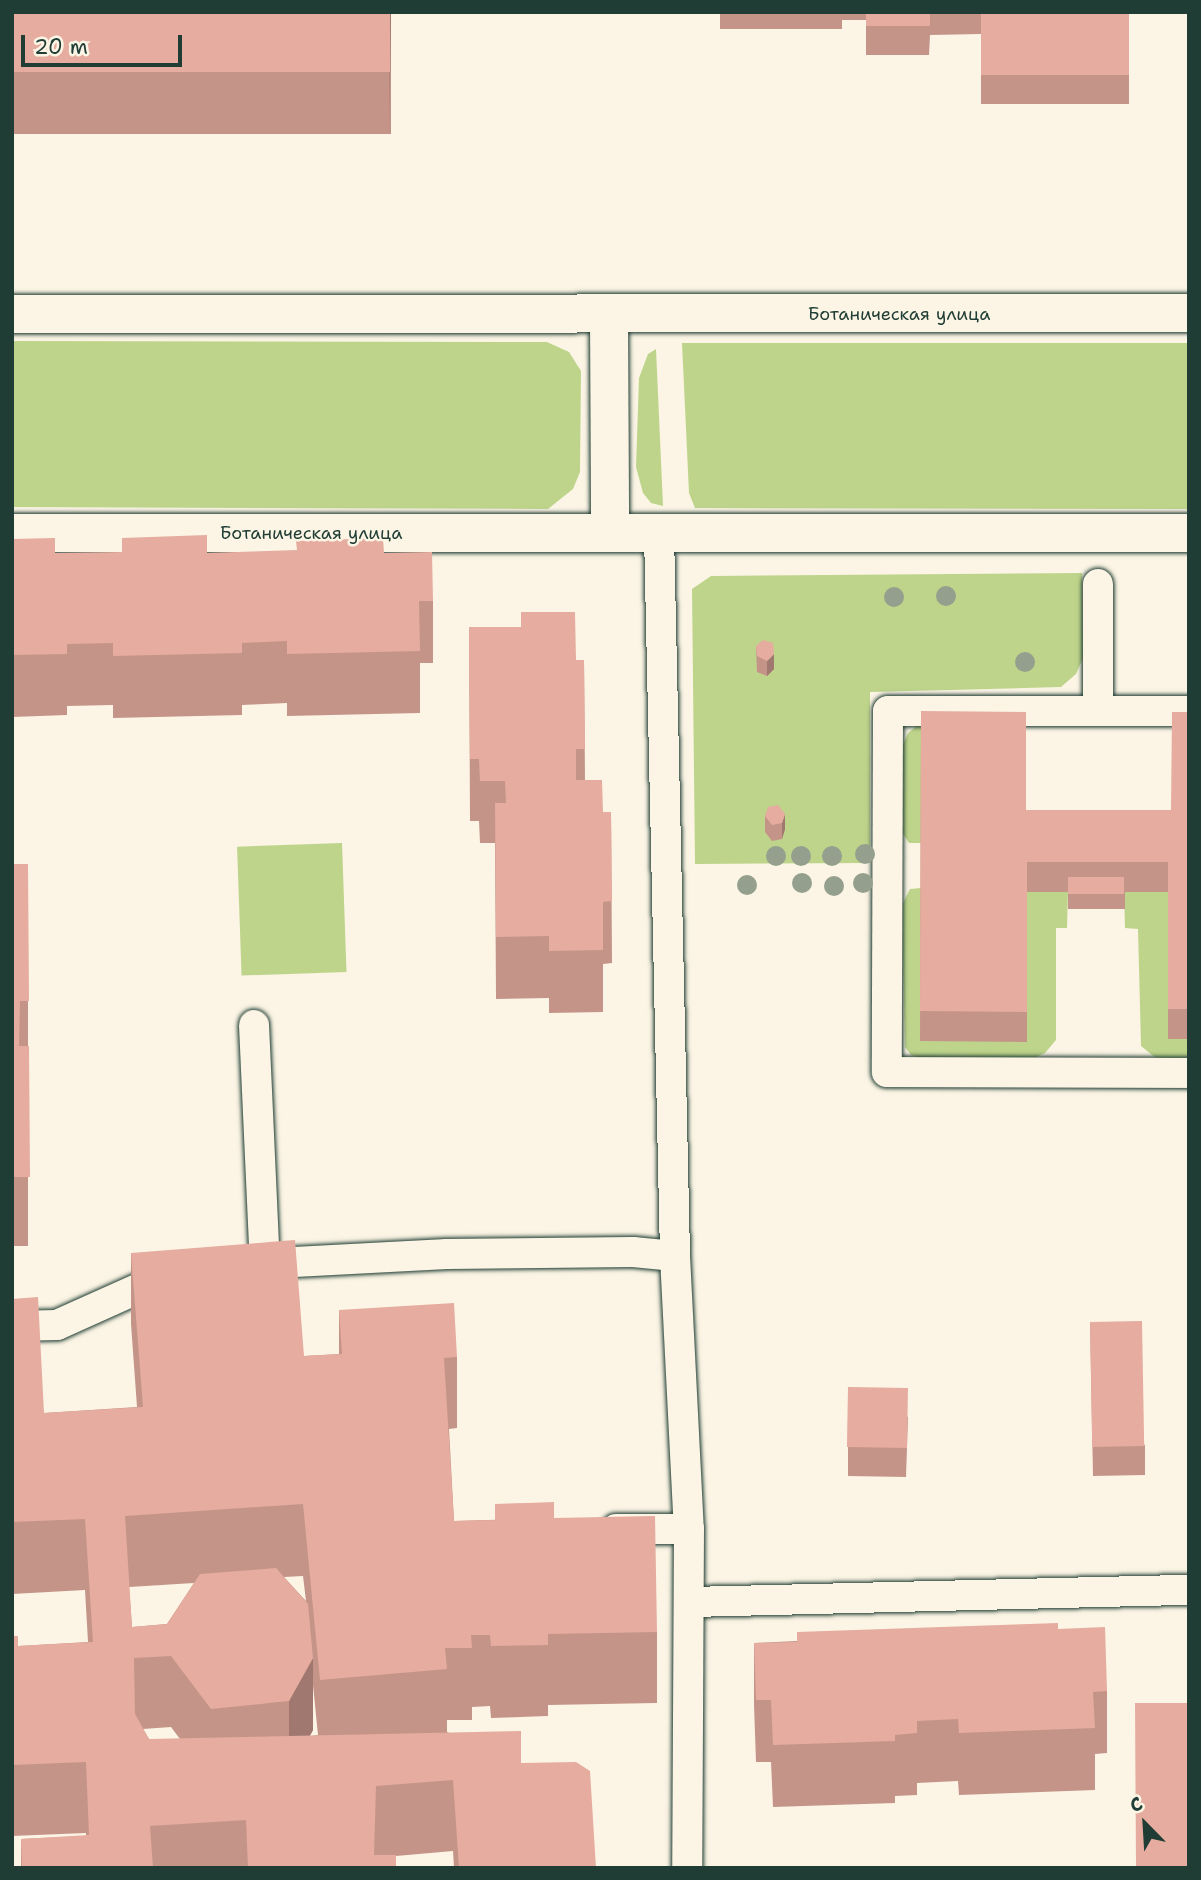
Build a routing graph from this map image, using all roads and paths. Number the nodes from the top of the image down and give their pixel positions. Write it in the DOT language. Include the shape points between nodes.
graph roads {
  1 [pos="1189,313"];
  2 [pos="12,314"];
  3 [pos="608,316"];
  4 [pos="12,533"];
  5 [pos="610,533"];
  6 [pos="659,533"];
  7 [pos="1189,533"];
  8 [pos="1098,584"];
  9 [pos="1098,711"];
  10 [pos="1189,711"];
  11 [pos="254,1025"];
  12 [pos="1189,1073"];
  13 [pos="675,1256"];
  14 [pos="265,1263"];
  15 [pos="12,1326"];
  16 [pos="583,1529"];
  17 [pos="689,1529"];
  18 [pos="1189,1590"];
  19 [pos="690,1602"];
  20 [pos="687,1868"];
  1 -- 3 [label="street, Ботаническая улица"];
  2 -- 3 [label="street, Ботаническая улица"];
  3 -- 5 [label="street"];
  4 -- 5 [label="street, Ботаническая улица"];
  5 -- 6 [label="street, Ботаническая улица"];
  6 -- 7 [label="street, Ботаническая улица"];
  6 -- 13 [label="lane"];
  8 -- 9 [label="lane"];
  9 -- 10 [label="lane"];
  9 -- 12 [label="lane" via="888,711 887,1072"];
  11 -- 14 [label="lane"];
  13 -- 14 [label="lane" via="633,1252 447,1254"];
  13 -- 17 [label="lane"];
  14 -- 15 [label="lane" via="171,1274 57,1325"];
  16 -- 17 [label="lane"];
  17 -- 19 [label="lane"];
  18 -- 19 [label="lane"];
  19 -- 20 [label="lane"];
}
